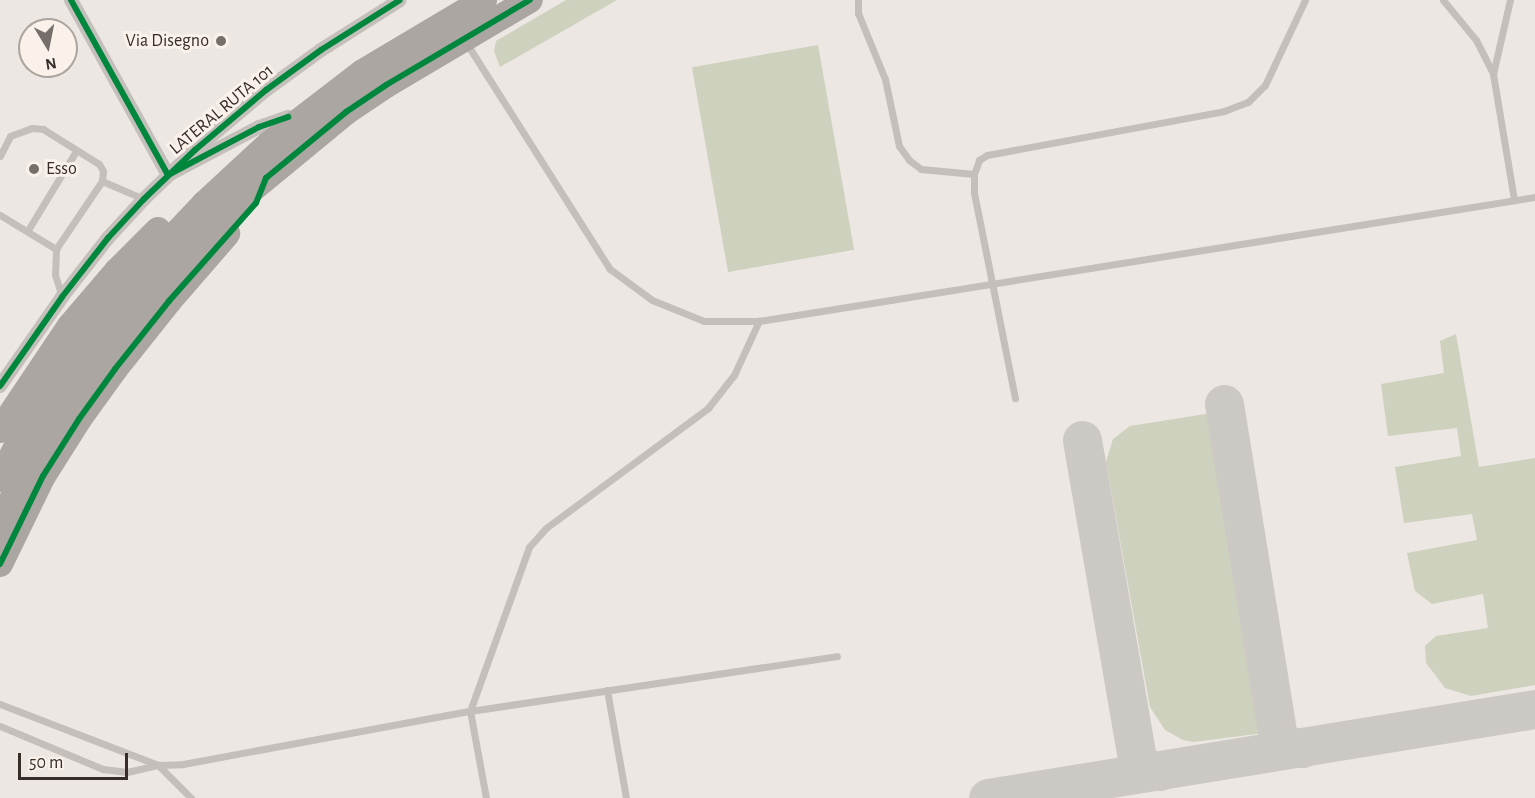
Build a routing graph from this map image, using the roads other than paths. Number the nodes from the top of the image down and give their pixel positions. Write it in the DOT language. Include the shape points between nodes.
graph roads {
  1 [pos="71,0"];
  2 [pos="484,0"];
  3 [pos="530,0"];
  4 [pos="858,0"];
  5 [pos="1305,0"];
  6 [pos="1443,0"];
  7 [pos="1510,0"];
  8 [pos="397,1"];
  9 [pos="464,38"];
  10 [pos="1493,74"];
  11 [pos="318,106"];
  12 [pos="288,117"];
  13 [pos="76,151"];
  14 [pos="0,156"];
  15 [pos="974,174"];
  16 [pos="168,175"];
  17 [pos="266,178"];
  18 [pos="102,181"];
  19 [pos="1535,197"];
  20 [pos="144,199"];
  21 [pos="1514,200"];
  22 [pos="0,215"];
  23 [pos="28,230"];
  24 [pos="57,249"];
  25 [pos="994,284"];
  26 [pos="62,297"];
  27 [pos="759,321"];
  28 [pos="0,386"];
  29 [pos="1015,398"];
  30 [pos="0,430"];
  31 [pos="0,478"];
  32 [pos="0,524"];
  33 [pos="0,564"];
  34 [pos="837,656"];
  35 [pos="607,690"];
  36 [pos="0,704"];
  37 [pos="470,711"];
  38 [pos="0,726"];
  39 [pos="158,765"];
  40 [pos="190,798"];
  41 [pos="486,798"];
  42 [pos="626,798"];
  1 -- 16 [label="street"];
  2 -- 11 [label="highway" via="363,72"];
  3 -- 9 [label="highway"];
  4 -- 15 [label="lane" via="858,13 885,80 899,146 921,169"];
  5 -- 15 [label="lane" via="1264,85 1248,102 1224,111 987,155"];
  6 -- 10 [label="lane" via="1476,40"];
  7 -- 10 [label="lane"];
  8 -- 16 [label="street, LATERAL RUTA 101" via="266,90"];
  9 -- 17 [label="highway" via="346,112"];
  9 -- 27 [label="lane" via="610,269 652,300 704,321"];
  10 -- 21 [label="lane"];
  11 -- 12 [label="highway"];
  11 -- 31 [label="highway" via="234,176 156,255 71,362 22,436"];
  12 -- 16 [label="street" via="259,127"];
  12 -- 30 [label="highway" via="228,165 117,271 70,326"];
  13 -- 14 [label="lane" via="43,129 32,128 10,136"];
  13 -- 18 [label="lane" via="99,164"];
  13 -- 23 [label="lane"];
  15 -- 25 [label="lane" via="974,192"];
  16 -- 20 [label="street, LATERAL RUTA 101"];
  17 -- 32 [label="highway" via="170,270 114,338 63,410"];
  17 -- 33 [label="highway" via="256,203 169,301 79,419 43,476"];
  18 -- 20 [label="lane"];
  18 -- 24 [label="lane"];
  19 -- 21 [label="lane"];
  20 -- 26 [label="street, LATERAL RUTA 101"];
  21 -- 25 [label="lane"];
  22 -- 23 [label="lane"];
  23 -- 24 [label="lane"];
  24 -- 26 [label="lane" via="55,275"];
  25 -- 27 [label="lane"];
  25 -- 29 [label="lane"];
  26 -- 28 [label="street, LATERAL RUTA 101"];
  27 -- 37 [label="lane" via="734,375 708,408 546,528 529,547"];
  34 -- 35 [label="lane"];
  35 -- 37 [label="lane"];
  35 -- 42 [label="lane"];
  36 -- 39 [label="lane"];
  37 -- 39 [label="lane" via="183,764"];
  37 -- 41 [label="lane"];
  38 -- 39 [label="lane" via="104,769 127,772"];
  39 -- 40 [label="lane"];
}
